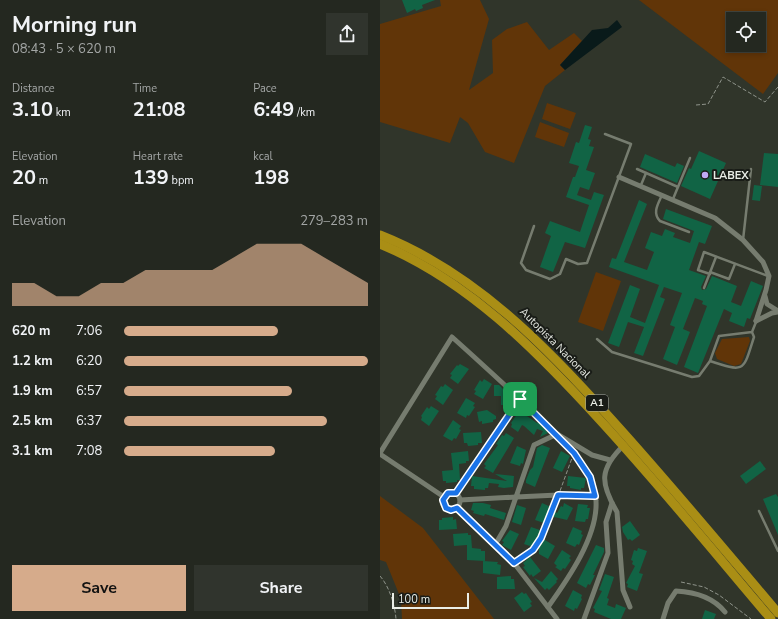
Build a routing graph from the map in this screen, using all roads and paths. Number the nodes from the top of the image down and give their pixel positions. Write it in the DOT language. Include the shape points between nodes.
graph roads {
  1 [pos="778,87"];
  2 [pos="696,105"];
  3 [pos="605,134"];
  4 [pos="690,158"];
  5 [pos="637,169"];
  6 [pos="751,169"];
  7 [pos="646,173"];
  8 [pos="619,176"];
  9 [pos="641,186"];
  10 [pos="678,187"];
  11 [pos="662,195"];
  12 [pos="672,200"];
  13 [pos="534,226"];
  14 [pos="688,232"];
  15 [pos="380,235"];
  16 [pos="743,240"];
  17 [pos="380,244"];
  18 [pos="716,257"];
  19 [pos="735,264"];
  20 [pos="710,273"];
  21 [pos="768,276"];
  22 [pos="704,288"];
  23 [pos="765,295"];
  24 [pos="778,312"];
  25 [pos="756,321"];
  26 [pos="752,332"];
  27 [pos="597,339"];
  28 [pos="710,361"];
  29 [pos="520,399"];
  30 [pos="557,434"];
  31 [pos="624,446"];
  32 [pos="574,453"];
  33 [pos="380,454"];
  34 [pos="610,460"];
  35 [pos="456,493"];
  36 [pos="558,495"];
  37 [pos="595,496"];
  38 [pos="444,497"];
  39 [pos="516,497"];
  40 [pos="460,500"];
  41 [pos="612,503"];
  42 [pos="457,508"];
  43 [pos="759,511"];
  44 [pos="495,545"];
  45 [pos="778,551"];
  46 [pos="514,563"];
  47 [pos="380,576"];
  48 [pos="681,582"];
  49 [pos="548,607"];
  50 [pos="630,607"];
  51 [pos="725,612"];
  52 [pos="778,613"];
  53 [pos="396,619"];
  54 [pos="556,619"];
  55 [pos="584,619"];
  56 [pos="663,619"];
  57 [pos="751,619"];
  58 [pos="771,619"];
  1 -- 2 [label="path" via="765,102 723,77 708,104"];
  3 -- 8 [label="lane" via="631,144"];
  4 -- 10 [label="lane"];
  5 -- 7 [label="lane"];
  6 -- 16 [label="lane"];
  7 -- 9 [label="lane"];
  7 -- 10 [label="lane"];
  8 -- 9 [label="street"];
  8 -- 13 [label="lane" via="587,263 578,264 566,259 560,274 550,279 526,270 521,263"];
  9 -- 11 [label="street"];
  10 -- 12 [label="lane"];
  11 -- 12 [label="street"];
  11 -- 14 [label="lane" via="656,210 657,218"];
  12 -- 16 [label="street" via="715,218"];
  15 -- 52 [label="highway, Autopista Nacional / A1" via="394,240 445,269 501,308 547,349 635,444"];
  16 -- 21 [label="street" via="763,262"];
  17 -- 31 [label="highway, Autopista Nacional / A1" via="433,271 489,310 548,363"];
  18 -- 19 [label="lane"];
  18 -- 20 [label="lane"];
  18 -- 20 [label="lane" via="704,252 698,270"];
  19 -- 20 [label="lane" via="729,279"];
  19 -- 21 [label="lane"];
  20 -- 22 [label="lane"];
  21 -- 23 [label="street"];
  23 -- 24 [label="street" via="767,304"];
  23 -- 25 [label="street"];
  24 -- 25 [label="street"];
  25 -- 26 [label="lane"];
  26 -- 28 [label="lane" via="719,336"];
  26 -- 28 [label="lane" via="754,337 746,361 740,367 733,369"];
  27 -- 28 [label="lane" via="612,352 692,377 699,376"];
  29 -- 30 [label="street"];
  29 -- 33 [label="street" via="452,337"];
  29 -- 35 [label="street"];
  30 -- 32 [label="street"];
  30 -- 34 [label="street" via="592,455"];
  30 -- 39 [label="street" via="534,445"];
  31 -- 34 [label="street"];
  31 -- 58 [label="highway, Autopista Nacional / A1"];
  32 -- 36 [label="path"];
  32 -- 37 [label="street" via="590,477"];
  33 -- 38 [label="street"];
  34 -- 41 [label="street" via="604,469 604,475"];
  35 -- 38 [label="street" via="448,493"];
  35 -- 40 [label="street"];
  36 -- 37 [label="street"];
  36 -- 39 [label="street"];
  36 -- 46 [label="path" via="541,538 533,550"];
  37 -- 49 [label="street" via="594,521 580,555"];
  38 -- 42 [label="street" via="446,508"];
  39 -- 40 [label="street"];
  39 -- 44 [label="street" via="506,526"];
  40 -- 42 [label="street"];
  41 -- 50 [label="street" via="617,512 623,590"];
  41 -- 55 [label="street" via="606,522 608,553"];
  42 -- 44 [label="street"];
  43 -- 45 [label="lane"];
  44 -- 46 [label="street"];
  46 -- 49 [label="street"];
  47 -- 53 [label="path" via="393,603"];
  48 -- 57 [label="path" via="709,589"];
  49 -- 54 [label="street"];
  51 -- 56 [label="street" via="718,604 699,595 676,591 668,603"];
}
